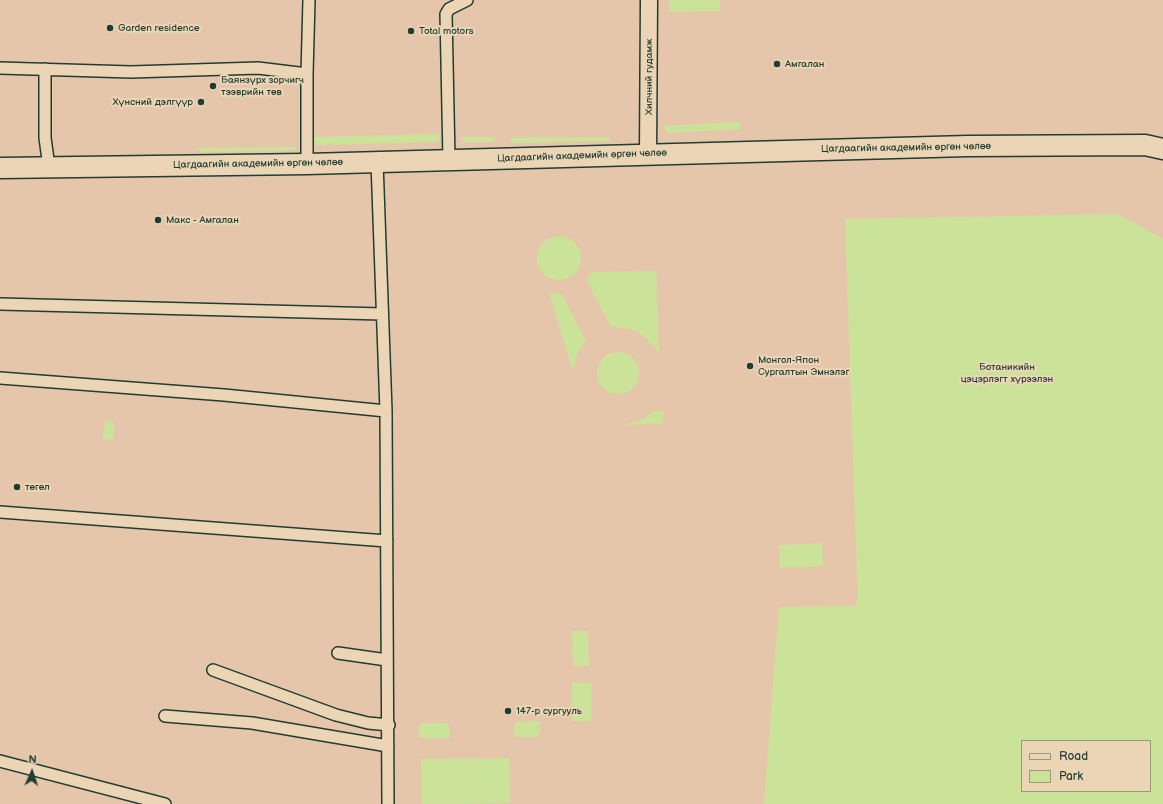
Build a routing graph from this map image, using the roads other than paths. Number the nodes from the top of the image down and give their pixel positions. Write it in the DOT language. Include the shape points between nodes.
graph roads {
  1 [pos="309,0"];
  2 [pos="467,0"];
  3 [pos="649,0"];
  4 [pos="0,68"];
  5 [pos="45,69"];
  6 [pos="307,74"];
  7 [pos="1163,149"];
  8 [pos="648,154"];
  9 [pos="449,160"];
  10 [pos="377,162"];
  11 [pos="308,164"];
  12 [pos="49,167"];
  13 [pos="0,168"];
  14 [pos="0,304"];
  15 [pos="382,314"];
  16 [pos="0,378"];
  17 [pos="386,411"];
  18 [pos="0,512"];
  19 [pos="387,541"];
  20 [pos="338,653"];
  21 [pos="387,660"];
  22 [pos="213,670"];
  23 [pos="166,716"];
  24 [pos="389,725"];
  25 [pos="388,746"];
  26 [pos="0,761"];
  27 [pos="388,803"];
  28 [pos="165,804"];
  1 -- 6 [label="street"];
  2 -- 9 [label="street" via="449,8 446,14"];
  3 -- 8 [label="main road, Хилчний гудамж"];
  4 -- 5 [label="street"];
  5 -- 6 [label="street" via="144,72 258,68"];
  5 -- 12 [label="street" via="45,138"];
  6 -- 11 [label="street"];
  7 -- 8 [label="highway, Цагдаагийн академийн өргөн чөлөө" via="1145,145 1090,145"];
  8 -- 9 [label="highway, Цагдаагийн академийн өргөн чөлөө"];
  9 -- 10 [label="highway, Цагдаагийн академийн өргөн чөлөө"];
  10 -- 11 [label="highway, Цагдаагийн академийн өргөн чөлөө"];
  10 -- 15 [label="street"];
  11 -- 12 [label="highway, Цагдаагийн академийн өргөн чөлөө"];
  12 -- 13 [label="highway, Цагдаагийн академийн өргөн чөлөө"];
  14 -- 15 [label="street"];
  15 -- 17 [label="street"];
  16 -- 17 [label="street" via="224,395"];
  17 -- 19 [label="street"];
  18 -- 19 [label="street"];
  19 -- 21 [label="street"];
  20 -- 21 [label="street"];
  21 -- 24 [label="street"];
  22 -- 24 [label="street" via="336,715"];
  23 -- 25 [label="street" via="252,724"];
  24 -- 25 [label="street"];
  25 -- 27 [label="street"];
  26 -- 28 [label="street"];
}
